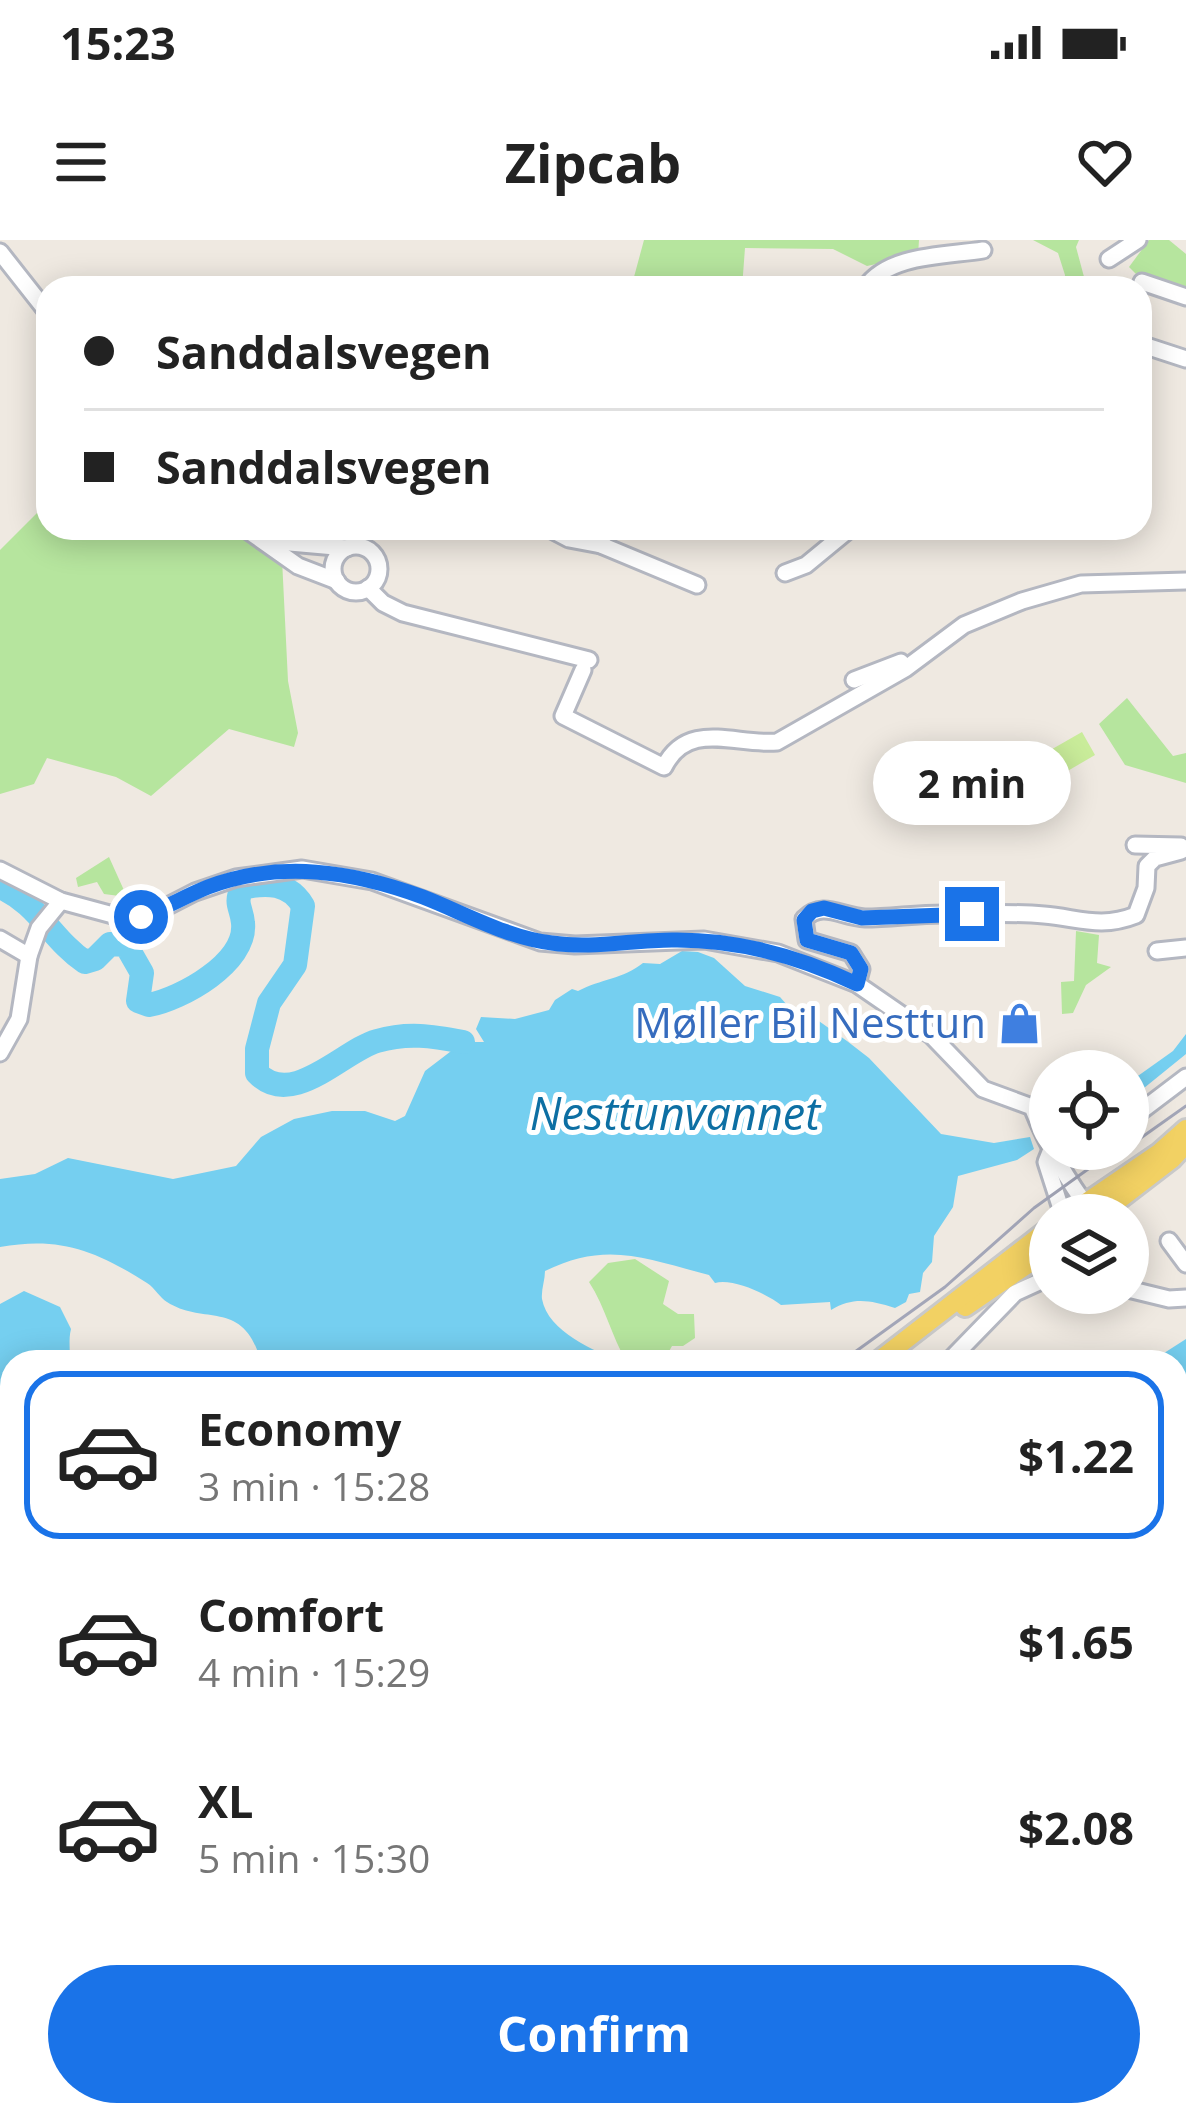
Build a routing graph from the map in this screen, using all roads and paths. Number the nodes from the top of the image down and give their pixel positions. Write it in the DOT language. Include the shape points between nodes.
graph roads {
  1 [pos="1138,240"];
  2 [pos="983,250"];
  3 [pos="0,252"];
  4 [pos="1109,259"];
  5 [pos="873,276"];
  6 [pos="1152,285"];
  7 [pos="1186,297"];
  8 [pos="36,298"];
  9 [pos="1152,348"];
  10 [pos="1186,359"];
  11 [pos="609,540"];
  12 [pos="836,540"];
  13 [pos="267,541"];
  14 [pos="346,548"];
  15 [pos="785,573"];
  16 [pos="337,581"];
  17 [pos="1186,581"];
  18 [pos="697,585"];
  19 [pos="368,588"];
  20 [pos="925,657"];
  21 [pos="854,680"];
  22 [pos="1135,845"];
  23 [pos="0,870"];
  24 [pos="61,901"];
  25 [pos="0,939"];
  26 [pos="1186,948"];
  27 [pos="1157,951"];
  28 [pos="28,956"];
  29 [pos="857,984"];
  30 [pos="0,1053"];
  31 [pos="1186,1077"];
  32 [pos="1149,1105"];
  33 [pos="1029,1106"];
  34 [pos="1186,1129"];
  35 [pos="1186,1144"];
  36 [pos="1106,1194"];
  37 [pos="1114,1194"];
  38 [pos="1169,1241"];
  39 [pos="1029,1245"];
  40 [pos="1029,1264"];
  41 [pos="1186,1264"];
  42 [pos="1029,1287"];
  43 [pos="1149,1294"];
  44 [pos="1186,1298"];
  45 [pos="907,1341"];
  46 [pos="894,1350"];
  47 [pos="960,1350"];
  1 -- 4 [label="street"];
  2 -- 5 [label="street"];
  3 -- 8 [label="street"];
  6 -- 7 [label="street"];
  9 -- 10 [label="street"];
  11 -- 18 [label="street"];
  12 -- 15 [label="street"];
  13 -- 14 [label="street"];
  13 -- 16 [label="street" via="298,566"];
  14 -- 16 [label="street" via="334,562"];
  14 -- 19 [label="street" via="375,557 378,574"];
  16 -- 19 [label="street" via="351,591"];
  17 -- 20 [label="street" via="1057,590 964,625"];
  19 -- 20 [label="street" via="403,613 586,665 563,716 664,767 671,753 711,735 777,742"];
  20 -- 21 [label="street"];
  22 -- 29 [label="street" via="1181,850 1147,866 1136,914 1118,922 812,911 804,920 807,940 851,953 861,969"];
  23 -- 24 [label="street"];
  24 -- 28 [label="street"];
  24 -- 29 [label="street" via="131,918 236,878 327,872 540,942 735,944"];
  25 -- 28 [label="street"];
  26 -- 27 [label="street"];
  28 -- 30 [label="street" via="19,1019"];
  29 -- 33 [label="street" via="931,1035 983,1089"];
  31 -- 32 [label="street"];
  34 -- 36 [label="main road"];
  35 -- 37 [label="main road"];
  38 -- 41 [label="street"];
  39 -- 45 [label="main road"];
  40 -- 45 [label="main road"];
  42 -- 47 [label="street"];
  43 -- 44 [label="street"];
  45 -- 46 [label="main road"];
}
